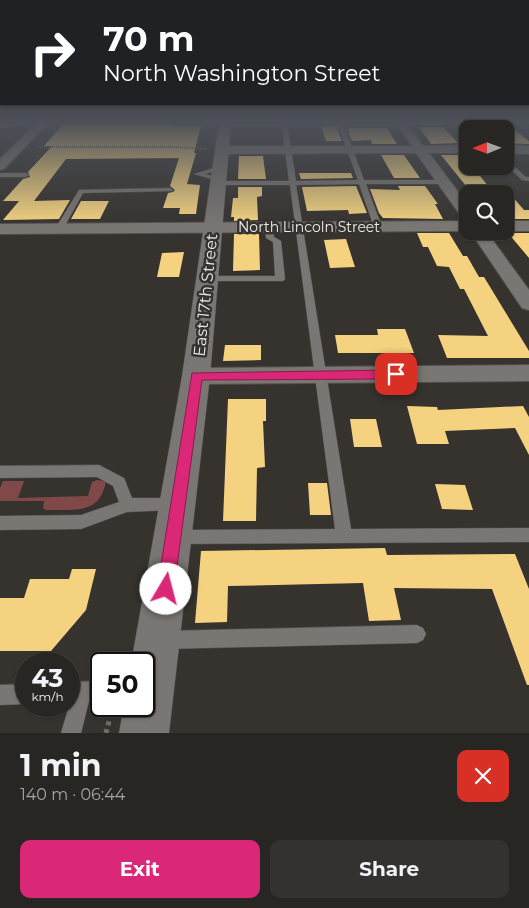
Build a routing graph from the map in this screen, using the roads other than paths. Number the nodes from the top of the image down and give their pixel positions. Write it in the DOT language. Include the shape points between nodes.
graph roads {
  1 [pos="9,157"];
  2 [pos="235,157"];
  3 [pos="289,157"];
  4 [pos="352,157"];
  5 [pos="426,157"];
  6 [pos="215,160"];
  7 [pos="0,166"];
  8 [pos="514,168"];
  9 [pos="0,175"];
  10 [pos="26,175"];
  11 [pos="527,180"];
  12 [pos="361,182"];
  13 [pos="443,182"];
  14 [pos="293,183"];
  15 [pos="170,190"];
  16 [pos="459,204"];
  17 [pos="459,226"];
  18 [pos="514,226"];
  19 [pos="529,226"];
  20 [pos="269,227"];
  21 [pos="300,227"];
  22 [pos="378,227"];
  23 [pos="212,228"];
  24 [pos="0,229"];
  25 [pos="59,229"];
  26 [pos="485,240"];
  27 [pos="206,279"];
  28 [pos="527,297"];
  29 [pos="529,373"];
  30 [pos="321,375"];
  31 [pos="196,376"];
  32 [pos="0,472"];
  33 [pos="178,504"];
  34 [pos="127,505"];
  35 [pos="0,523"];
  36 [pos="529,535"];
  37 [pos="344,536"];
  38 [pos="173,537"];
  39 [pos="417,634"];
  40 [pos="158,641"];
  41 [pos="155,655"];
  42 [pos="15,694"];
  43 [pos="0,695"];
  44 [pos="73,717"];
  45 [pos="145,717"];
  46 [pos="71,733"];
  47 [pos="144,733"];
  1 -- 7 [label="street"];
  2 -- 6 [label="street"];
  3 -- 14 [label="lane"];
  4 -- 12 [label="lane"];
  5 -- 13 [label="street"];
  6 -- 14 [label="lane"];
  6 -- 23 [label="main road, East 17th Street"];
  8 -- 11 [label="lane"];
  9 -- 10 [label="lane"];
  12 -- 13 [label="lane"];
  12 -- 14 [label="lane"];
  12 -- 22 [label="lane"];
  13 -- 16 [label="street"];
  14 -- 21 [label="lane"];
  15 -- 25 [label="lane" via="81,191"];
  17 -- 22 [label="street, North Lincoln Street"];
  18 -- 19 [label="street"];
  20 -- 21 [label="street, North Lincoln Street"];
  20 -- 23 [label="street, North Lincoln Street"];
  20 -- 27 [label="lane" via="270,238 277,241 280,279"];
  21 -- 22 [label="street, North Lincoln Street"];
  21 -- 30 [label="lane"];
  23 -- 25 [label="street, North Lincoln Street"];
  23 -- 27 [label="main road, East 17th Street"];
  24 -- 25 [label="street, North Lincoln Street"];
  26 -- 28 [label="street"];
  27 -- 31 [label="main road, East 17th Street"];
  29 -- 30 [label="street"];
  30 -- 31 [label="street"];
  30 -- 37 [label="lane"];
  31 -- 33 [label="main road, East 17th Street"];
  32 -- 34 [label="lane" via="98,471 119,482"];
  33 -- 34 [label="lane"];
  33 -- 38 [label="main road, East 17th Street"];
  34 -- 35 [label="lane" via="81,522"];
  36 -- 37 [label="lane"];
  37 -- 38 [label="lane"];
  38 -- 40 [label="main road, East 17th Street"];
  39 -- 40 [label="lane"];
  40 -- 41 [label="main road, East 17th Street"];
  42 -- 43 [label="lane"];
  44 -- 46 [label="lane"];
  45 -- 47 [label="main road, East 17th Street"];
}
